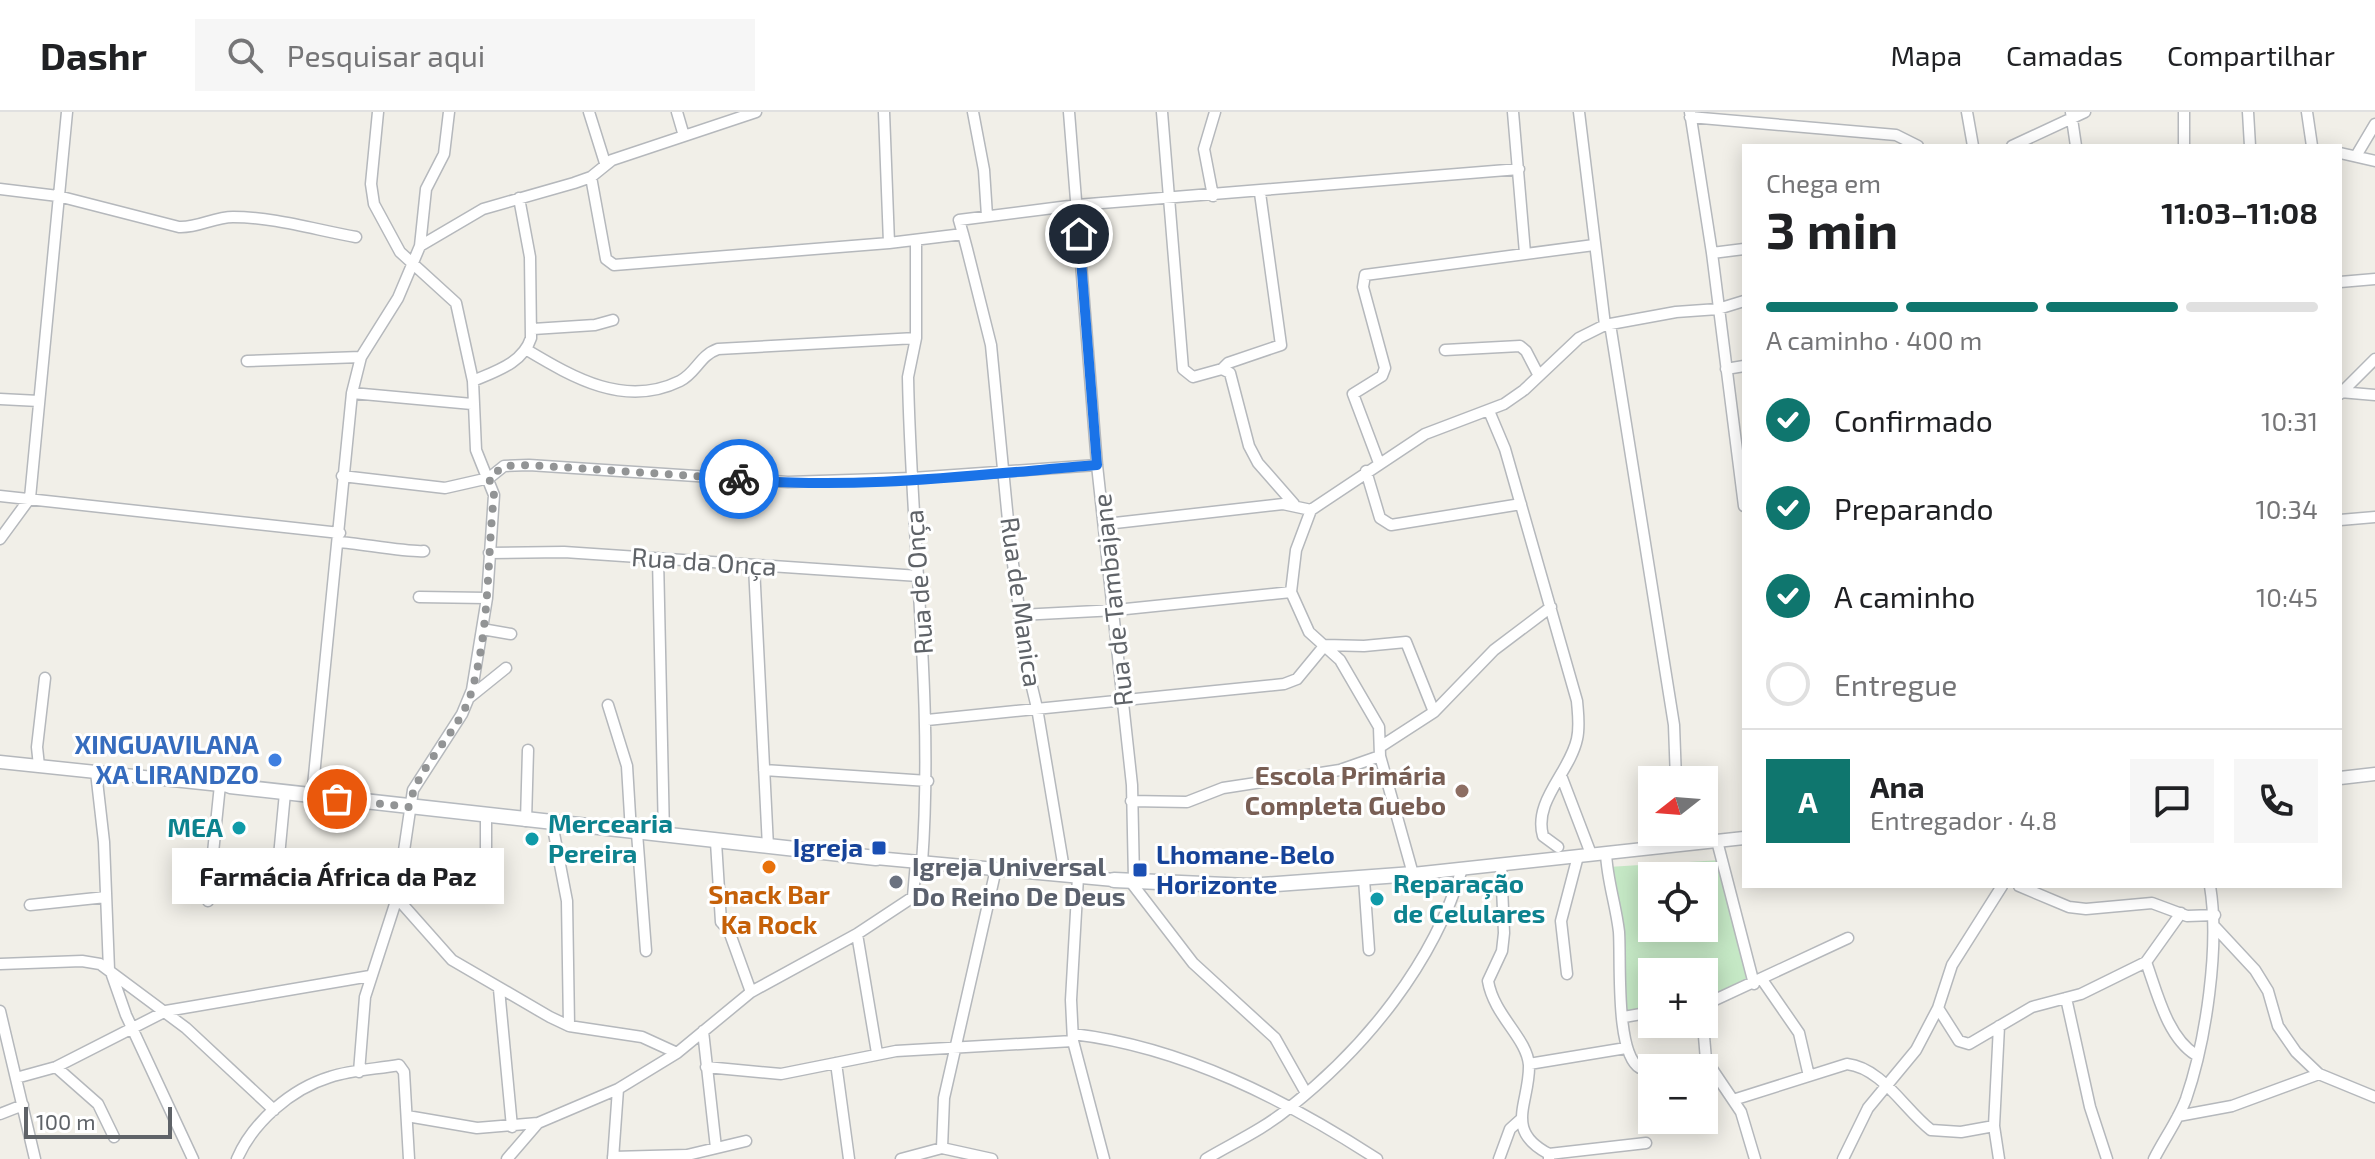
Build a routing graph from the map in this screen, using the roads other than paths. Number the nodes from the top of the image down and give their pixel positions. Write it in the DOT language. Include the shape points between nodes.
graph roads {
  1 [pos="67,112"];
  2 [pos="378,112"];
  3 [pos="449,112"];
  4 [pos="589,112"];
  5 [pos="677,112"];
  6 [pos="756,112"];
  7 [pos="884,112"];
  8 [pos="973,112"];
  9 [pos="1069,112"];
  10 [pos="1162,112"];
  11 [pos="1215,112"];
  12 [pos="1513,112"];
  13 [pos="1579,112"];
  14 [pos="1967,112"];
  15 [pos="2085,112"];
  16 [pos="2184,112"];
  17 [pos="2248,112"];
  18 [pos="2307,112"];
  19 [pos="1690,114"];
  20 [pos="2071,115"];
  21 [pos="2375,124"];
  22 [pos="684,136"];
  23 [pos="1914,144"];
  24 [pos="1973,144"];
  25 [pos="2016,144"];
  26 [pos="2076,144"];
  27 [pos="2184,144"];
  28 [pos="2250,144"];
  29 [pos="2312,144"];
  30 [pos="2342,153"];
  31 [pos="2356,156"];
  32 [pos="2375,161"];
  33 [pos="605,163"];
  34 [pos="1519,169"];
  35 [pos="591,177"];
  36 [pos="0,189"];
  37 [pos="1260,193"];
  38 [pos="58,196"];
  39 [pos="1213,196"];
  40 [pos="519,198"];
  41 [pos="1168,199"];
  42 [pos="1077,205"];
  43 [pos="987,216"];
  44 [pos="963,234"];
  45 [pos="356,237"];
  46 [pos="916,240"];
  47 [pos="889,243"];
  48 [pos="1594,245"];
  49 [pos="420,246"];
  50 [pos="1742,249"];
  51 [pos="1525,253"];
  52 [pos="1712,253"];
  53 [pos="411,265"];
  54 [pos="2375,279"];
  55 [pos="2342,282"];
  56 [pos="1742,302"];
  57 [pos="1718,309"];
  58 [pos="613,320"];
  59 [pos="1608,325"];
  60 [pos="533,329"];
  61 [pos="916,338"];
  62 [pos="527,350"];
  63 [pos="1445,350"];
  64 [pos="361,357"];
  65 [pos="2375,359"];
  66 [pos="247,361"];
  67 [pos="1742,366"];
  68 [pos="1222,369"];
  69 [pos="1726,369"];
  70 [pos="1539,376"];
  71 [pos="473,381"];
  72 [pos="2342,391"];
  73 [pos="2342,392"];
  74 [pos="352,393"];
  75 [pos="2375,395"];
  76 [pos="0,399"];
  77 [pos="39,401"];
  78 [pos="472,404"];
  79 [pos="1489,411"];
  80 [pos="1741,461"];
  81 [pos="1379,463"];
  82 [pos="1097,465"];
  83 [pos="1366,471"];
  84 [pos="1004,472"];
  85 [pos="342,476"];
  86 [pos="489,478"];
  87 [pos="912,478"];
  88 [pos="0,496"];
  89 [pos="30,498"];
  90 [pos="1294,504"];
  91 [pos="1521,504"];
  92 [pos="1311,510"];
  93 [pos="2375,517"];
  94 [pos="2342,520"];
  95 [pos="1106,524"];
  96 [pos="339,537"];
  97 [pos="0,539"];
  98 [pos="424,551"];
  99 [pos="489,553"];
  100 [pos="658,558"];
  101 [pos="754,566"];
  102 [pos="919,576"];
  103 [pos="1291,592"];
  104 [pos="419,597"];
  105 [pos="487,598"];
  106 [pos="1551,607"];
  107 [pos="1116,610"];
  108 [pos="1020,615"];
  109 [pos="482,629"];
  110 [pos="511,634"];
  111 [pos="1325,645"];
  112 [pos="506,668"];
  113 [pos="45,678"];
  114 [pos="1124,697"];
  115 [pos="469,698"];
  116 [pos="608,705"];
  117 [pos="1037,708"];
  118 [pos="1434,712"];
  119 [pos="927,720"];
  120 [pos="528,750"];
  121 [pos="1380,752"];
  122 [pos="0,762"];
  123 [pos="39,766"];
  124 [pos="1675,766"];
  125 [pos="764,770"];
  126 [pos="96,772"];
  127 [pos="2375,774"];
  128 [pos="1562,778"];
  129 [pos="2342,778"];
  130 [pos="928,781"];
  131 [pos="225,786"];
  132 [pos="285,793"];
  133 [pos="312,796"];
  134 [pos="1131,801"];
  135 [pos="409,807"];
  136 [pos="486,815"];
  137 [pos="526,821"];
  138 [pos="552,823"];
  139 [pos="634,833"];
  140 [pos="664,836"];
  141 [pos="1742,838"];
  142 [pos="1718,841"];
  143 [pos="716,842"];
  144 [pos="1718,844"];
  145 [pos="1639,846"];
  146 [pos="768,847"];
  147 [pos="1558,847"];
  148 [pos="1606,853"];
  149 [pos="1585,855"];
  150 [pos="876,858"];
  151 [pos="919,863"];
  152 [pos="1501,864"];
  153 [pos="996,869"];
  154 [pos="1462,869"];
  155 [pos="1413,874"];
  156 [pos="1071,876"];
  157 [pos="1364,879"];
  158 [pos="1114,880"];
  159 [pos="1132,880"];
  160 [pos="486,883"];
  161 [pos="276,888"];
  162 [pos="2001,888"];
  163 [pos="2024,888"];
  164 [pos="2210,888"];
  165 [pos="106,897"];
  166 [pos="397,898"];
  167 [pos="208,901"];
  168 [pos="30,905"];
  169 [pos="2181,913"];
  170 [pos="2215,921"];
  171 [pos="857,934"];
  172 [pos="1848,938"];
  173 [pos="1369,950"];
  174 [pos="646,951"];
  175 [pos="2146,962"];
  176 [pos="0,964"];
  177 [pos="110,972"];
  178 [pos="1567,974"];
  179 [pos="370,976"];
  180 [pos="1758,982"];
  181 [pos="499,989"];
  182 [pos="751,992"];
  183 [pos="2066,998"];
  184 [pos="1718,999"];
  185 [pos="1938,1008"];
  186 [pos="0,1011"];
  187 [pos="166,1011"];
  188 [pos="1638,1014"];
  189 [pos="1624,1017"];
  190 [pos="569,1026"];
  191 [pos="1999,1026"];
  192 [pos="134,1030"];
  193 [pos="703,1031"];
  194 [pos="1073,1037"];
  195 [pos="1626,1048"];
  196 [pos="954,1049"];
  197 [pos="677,1053"];
  198 [pos="877,1053"];
  199 [pos="2196,1055"];
  200 [pos="836,1063"];
  201 [pos="1529,1064"];
  202 [pos="56,1067"];
  203 [pos="706,1067"];
  204 [pos="1638,1067"];
  205 [pos="359,1072"];
  206 [pos="2319,1074"];
  207 [pos="1809,1076"];
  208 [pos="16,1078"];
  209 [pos="1718,1078"];
  210 [pos="1885,1084"];
  211 [pos="618,1089"];
  212 [pos="1306,1093"];
  213 [pos="2375,1097"];
  214 [pos="1733,1100"];
  215 [pos="23,1105"];
  216 [pos="1289,1109"];
  217 [pos="274,1110"];
  218 [pos="0,1114"];
  219 [pos="407,1116"];
  220 [pos="2178,1116"];
  221 [pos="1520,1120"];
  222 [pos="538,1123"];
  223 [pos="1994,1126"];
  224 [pos="512,1127"];
  225 [pos="114,1137"];
  226 [pos="746,1141"];
  227 [pos="1646,1143"];
  228 [pos="716,1148"];
  229 [pos="942,1148"];
  230 [pos="1549,1156"];
  231 [pos="613,1158"];
  232 [pos="908,1158"];
  233 [pos="35,1159"];
  234 [pos="193,1159"];
  235 [pos="237,1159"];
  236 [pos="409,1159"];
  237 [pos="507,1159"];
  238 [pos="849,1159"];
  239 [pos="992,1159"];
  240 [pos="1104,1159"];
  241 [pos="1206,1159"];
  242 [pos="1377,1159"];
  243 [pos="1499,1159"];
  244 [pos="1755,1159"];
  245 [pos="1843,1159"];
  246 [pos="1999,1159"];
  247 [pos="2107,1159"];
  248 [pos="2154,1159"];
  1 -- 38 [label="street"];
  2 -- 53 [label="street" via="374,204"];
  3 -- 49 [label="street" via="444,154 424,197"];
  4 -- 33 [label="street"];
  5 -- 22 [label="street"];
  6 -- 22 [label="street"];
  7 -- 47 [label="street"];
  8 -- 43 [label="street"];
  9 -- 42 [label="street, Rua de Tambajane"];
  10 -- 41 [label="street"];
  11 -- 39 [label="street" via="1204,149"];
  12 -- 34 [label="street"];
  13 -- 48 [label="street"];
  14 -- 24 [label="street"];
  15 -- 20 [label="street"];
  16 -- 27 [label="street"];
  17 -- 28 [label="street"];
  18 -- 29 [label="street"];
  19 -- 23 [label="street" via="1896,135"];
  19 -- 52 [label="street"];
  20 -- 25 [label="street"];
  20 -- 26 [label="street"];
  21 -- 31 [label="street"];
  22 -- 33 [label="street"];
  30 -- 31 [label="street"];
  31 -- 32 [label="street"];
  33 -- 35 [label="street"];
  34 -- 37 [label="street"];
  34 -- 51 [label="street"];
  35 -- 40 [label="street"];
  35 -- 47 [label="street" via="606,259 614,265"];
  36 -- 38 [label="street"];
  37 -- 39 [label="street"];
  37 -- 68 [label="street" via="1281,345"];
  38 -- 45 [label="street" via="179,227 258,218"];
  38 -- 77 [label="street"];
  39 -- 41 [label="street"];
  40 -- 49 [label="street" via="483,209"];
  40 -- 60 [label="street" via="530,257"];
  41 -- 42 [label="street"];
  41 -- 68 [label="street" via="1183,369 1193,377"];
  42 -- 43 [label="street"];
  42 -- 82 [label="street, Rua de Tambajane"];
  43 -- 44 [label="street" via="959,220"];
  44 -- 46 [label="street"];
  44 -- 84 [label="street, Rua de Manica" via="991,345"];
  46 -- 47 [label="street"];
  46 -- 61 [label="street, Rua de Onça"];
  48 -- 51 [label="street"];
  48 -- 59 [label="street"];
  49 -- 53 [label="street"];
  50 -- 52 [label="street"];
  51 -- 81 [label="street" via="1374,273 1363,279 1385,368 1382,376 1353,394"];
  52 -- 57 [label="street"];
  53 -- 64 [label="street" via="398,298"];
  53 -- 71 [label="street" via="456,303"];
  54 -- 55 [label="street"];
  56 -- 57 [label="street"];
  57 -- 59 [label="street"];
  57 -- 69 [label="street"];
  58 -- 60 [label="street"];
  59 -- 70 [label="street" via="1579,338"];
  59 -- 124 [label="street" via="1674,725"];
  60 -- 62 [label="street"];
  61 -- 62 [label="street" via="718,349 682,380 645,392 583,383"];
  61 -- 87 [label="street, Rua de Onça" via="908,377"];
  62 -- 71 [label="street" via="513,363"];
  63 -- 70 [label="street" via="1520,346"];
  64 -- 66 [label="street"];
  64 -- 74 [label="street"];
  65 -- 72 [label="street"];
  67 -- 69 [label="street"];
  68 -- 90 [label="street" via="1230,373 1258,463"];
  69 -- 80 [label="street"];
  70 -- 79 [label="street"];
  71 -- 78 [label="street"];
  73 -- 75 [label="street"];
  74 -- 78 [label="street"];
  74 -- 85 [label="street"];
  76 -- 77 [label="street"];
  77 -- 89 [label="street"];
  78 -- 86 [label="street" via="476,450"];
  79 -- 81 [label="street" via="1439,428"];
  79 -- 91 [label="street"];
  81 -- 83 [label="street"];
  82 -- 84 [label="street"];
  82 -- 95 [label="street, Rua de Tambajane"];
  83 -- 91 [label="street" via="1384,524"];
  83 -- 92 [label="street"];
  84 -- 87 [label="street"];
  84 -- 108 [label="street, Rua de Manica"];
  85 -- 86 [label="street" via="434,489"];
  85 -- 96 [label="street"];
  86 -- 87 [label="street" via="504,466 529,465 756,481"];
  86 -- 99 [label="street" via="494,495"];
  87 -- 102 [label="street, Rua de Onça"];
  88 -- 89 [label="street"];
  89 -- 96 [label="street"];
  89 -- 97 [label="street"];
  90 -- 92 [label="street"];
  90 -- 95 [label="street"];
  91 -- 106 [label="street"];
  92 -- 103 [label="street" via="1296,550"];
  93 -- 94 [label="street"];
  95 -- 107 [label="street, Rua de Tambajane"];
  96 -- 98 [label="street"];
  96 -- 133 [label="street"];
  99 -- 100 [label="street, Rua da Onça"];
  99 -- 105 [label="street"];
  100 -- 101 [label="street, Rua da Onça"];
  100 -- 140 [label="street"];
  101 -- 102 [label="street, Rua da Onça"];
  101 -- 125 [label="street"];
  102 -- 119 [label="street, Rua de Onça"];
  103 -- 107 [label="street"];
  103 -- 111 [label="street" via="1309,632"];
  104 -- 105 [label="street"];
  105 -- 109 [label="street"];
  106 -- 118 [label="street" via="1494,650"];
  106 -- 128 [label="street" via="1579,725"];
  107 -- 108 [label="street"];
  107 -- 114 [label="street, Rua de Tambajane"];
  108 -- 117 [label="street, Rua de Manica"];
  109 -- 110 [label="street"];
  109 -- 115 [label="street"];
  111 -- 114 [label="street" via="1297,679 1284,684"];
  111 -- 118 [label="street" via="1406,642"];
  111 -- 121 [label="street" via="1340,660 1379,727"];
  112 -- 115 [label="street"];
  113 -- 123 [label="street"];
  114 -- 117 [label="street"];
  114 -- 134 [label="street, Rua de Tambajane"];
  115 -- 135 [label="street" via="419,777"];
  116 -- 139 [label="street" via="627,766"];
  117 -- 119 [label="street"];
  117 -- 156 [label="street, Rua de Manica"];
  118 -- 121 [label="street"];
  119 -- 130 [label="street, Rua de Onça"];
  120 -- 137 [label="street"];
  121 -- 134 [label="street" via="1340,770 1223,788 1187,802"];
  121 -- 155 [label="street"];
  122 -- 123 [label="street"];
  123 -- 126 [label="street"];
  125 -- 130 [label="street"];
  125 -- 146 [label="street"];
  126 -- 131 [label="street"];
  126 -- 165 [label="street"];
  127 -- 129 [label="street"];
  128 -- 147 [label="street" via="1541,810 1543,836"];
  128 -- 149 [label="street"];
  130 -- 151 [label="street, Rua de Onça"];
  131 -- 132 [label="main road"];
  131 -- 167 [label="street"];
  132 -- 133 [label="main road"];
  132 -- 161 [label="street"];
  133 -- 135 [label="main road"];
  134 -- 159 [label="street, Rua de Tambajane"];
  135 -- 136 [label="main road"];
  135 -- 166 [label="street"];
  136 -- 137 [label="main road"];
  136 -- 160 [label="street"];
  137 -- 138 [label="main road"];
  138 -- 139 [label="main road"];
  138 -- 190 [label="street" via="567,901"];
  139 -- 140 [label="main road"];
  139 -- 174 [label="street"];
  140 -- 143 [label="main road"];
  141 -- 142 [label="street"];
  143 -- 146 [label="main road"];
  143 -- 182 [label="street" via="721,922"];
  144 -- 180 [label="street"];
  145 -- 148 [label="street"];
  146 -- 150 [label="main road"];
  148 -- 149 [label="street"];
  148 -- 189 [label="street" via="1619,932"];
  149 -- 152 [label="street"];
  149 -- 178 [label="street" via="1561,921"];
  150 -- 151 [label="street"];
  151 -- 153 [label="street"];
  151 -- 171 [label="street, Rua de Onça" via="913,897"];
  152 -- 154 [label="street"];
  152 -- 201 [label="street" via="1502,951 1488,981 1497,1011 1517,1035"];
  153 -- 156 [label="street"];
  153 -- 196 [label="street"];
  154 -- 155 [label="street"];
  154 -- 212 [label="street" via="1431,944 1404,986 1347,1057"];
  155 -- 157 [label="main road"];
  156 -- 158 [label="street"];
  156 -- 194 [label="street, Rua de Manica"];
  157 -- 159 [label="main road" via="1248,886"];
  157 -- 173 [label="street"];
  158 -- 159 [label="main road"];
  159 -- 212 [label="street" via="1193,963 1275,1038"];
  162 -- 185 [label="street" via="1952,965"];
  163 -- 169 [label="street" via="2069,907 2152,903"];
  164 -- 170 [label="street"];
  165 -- 168 [label="street"];
  165 -- 177 [label="street"];
  166 -- 179 [label="street"];
  166 -- 181 [label="street" via="452,960"];
  169 -- 170 [label="street"];
  169 -- 175 [label="street"];
  170 -- 199 [label="street"];
  170 -- 206 [label="street" via="2268,991 2285,1040"];
  171 -- 182 [label="street"];
  171 -- 198 [label="street"];
  172 -- 180 [label="street"];
  175 -- 183 [label="street"];
  175 -- 199 [label="street" via="2182,1044"];
  176 -- 177 [label="street" via="93,961"];
  177 -- 187 [label="street"];
  177 -- 192 [label="street"];
  179 -- 187 [label="street"];
  179 -- 205 [label="street"];
  180 -- 184 [label="street"];
  180 -- 207 [label="street" via="1799,1033"];
  181 -- 190 [label="street"];
  181 -- 224 [label="street"];
  182 -- 193 [label="street"];
  183 -- 191 [label="street" via="2032,1007"];
  183 -- 247 [label="street"];
  185 -- 191 [label="street" via="1966,1045"];
  185 -- 210 [label="street" via="1916,1050"];
  186 -- 208 [label="street"];
  187 -- 192 [label="street"];
  187 -- 217 [label="street"];
  188 -- 189 [label="street"];
  189 -- 195 [label="street"];
  190 -- 197 [label="street" via="642,1037"];
  191 -- 223 [label="street"];
  192 -- 202 [label="street"];
  192 -- 234 [label="street"];
  193 -- 197 [label="street"];
  193 -- 203 [label="street"];
  194 -- 196 [label="street"];
  194 -- 216 [label="street" via="1166,1053"];
  194 -- 240 [label="street, Rua de Manica"];
  195 -- 201 [label="street"];
  195 -- 204 [label="street"];
  196 -- 198 [label="street"];
  196 -- 229 [label="street" via="944,1098"];
  197 -- 211 [label="street"];
  198 -- 200 [label="street"];
  199 -- 220 [label="street"];
  200 -- 203 [label="street" via="781,1074"];
  200 -- 238 [label="street"];
  201 -- 221 [label="street"];
  202 -- 208 [label="street"];
  202 -- 225 [label="street" via="98,1104"];
  203 -- 228 [label="street"];
  205 -- 217 [label="street" via="312,1084"];
  205 -- 219 [label="street" via="402,1066"];
  206 -- 213 [label="street"];
  206 -- 220 [label="street" via="2218,1110"];
  207 -- 210 [label="street" via="1847,1064"];
  207 -- 214 [label="street"];
  208 -- 215 [label="street"];
  209 -- 214 [label="street"];
  210 -- 223 [label="street" via="1931,1130"];
  210 -- 245 [label="street" via="1853,1131"];
  211 -- 222 [label="street"];
  211 -- 231 [label="street"];
  212 -- 216 [label="street"];
  214 -- 244 [label="street"];
  215 -- 218 [label="street"];
  215 -- 233 [label="street"];
  216 -- 241 [label="street"];
  216 -- 242 [label="street"];
  217 -- 235 [label="street" via="253,1131"];
  219 -- 224 [label="street" via="477,1128"];
  219 -- 236 [label="street"];
  220 -- 248 [label="street"];
  221 -- 230 [label="street" via="1534,1146"];
  221 -- 243 [label="street" via="1510,1129"];
  222 -- 224 [label="street"];
  222 -- 237 [label="street"];
  223 -- 246 [label="street"];
  226 -- 228 [label="street"];
  227 -- 230 [label="street"];
  228 -- 231 [label="street" via="659,1158"];
  229 -- 232 [label="street"];
  229 -- 239 [label="street"];
}
